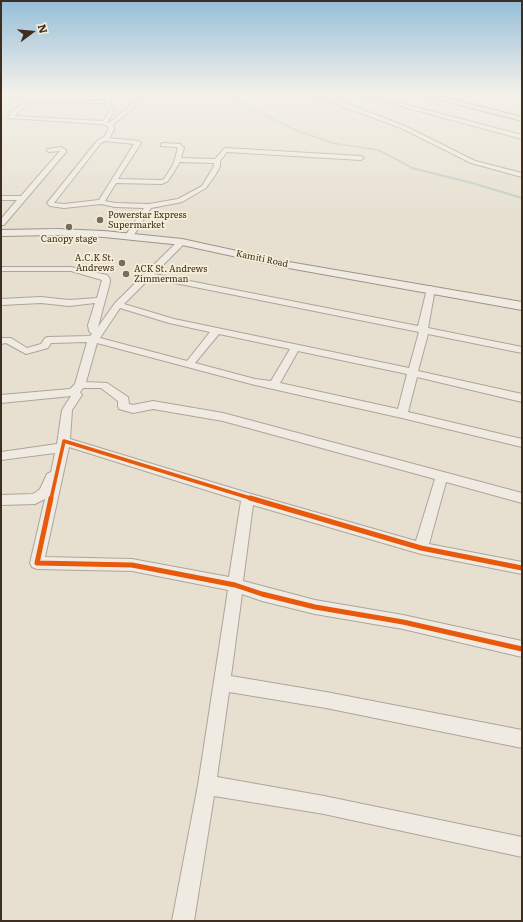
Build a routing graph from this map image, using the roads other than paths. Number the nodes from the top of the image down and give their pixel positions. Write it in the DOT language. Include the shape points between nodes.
graph roads {
  1 [pos="108,135"];
  2 [pos="419,135"];
  3 [pos="104,140"];
  4 [pos="163,145"];
  5 [pos="49,150"];
  6 [pos="361,158"];
  7 [pos="178,160"];
  8 [pos="217,161"];
  9 [pos="522,175"];
  10 [pos="114,181"];
  11 [pos="1,198"];
  12 [pos="23,198"];
  13 [pos="101,202"];
  14 [pos="149,206"];
  15 [pos="1,223"];
  16 [pos="1,233"];
  17 [pos="129,236"];
  18 [pos="182,242"];
  19 [pos="1,269"];
  20 [pos="148,275"];
  21 [pos="431,290"];
  22 [pos="100,300"];
  23 [pos="1,302"];
  24 [pos="118,305"];
  25 [pos="522,306"];
  26 [pos="217,330"];
  27 [pos="424,330"];
  28 [pos="96,336"];
  29 [pos="1,341"];
  30 [pos="295,348"];
  31 [pos="522,350"];
  32 [pos="190,364"];
  33 [pos="412,372"];
  34 [pos="274,384"];
  35 [pos="76,388"];
  36 [pos="522,398"];
  37 [pos="1,399"];
  38 [pos="402,414"];
  39 [pos="522,443"];
  40 [pos="63,444"];
  41 [pos="1,456"];
  42 [pos="442,476"];
  43 [pos="248,498"];
  44 [pos="522,498"];
  45 [pos="1,500"];
  46 [pos="421,548"];
  47 [pos="522,568"];
  48 [pos="235,585"];
  49 [pos="522,649"];
  50 [pos="222,682"];
  51 [pos="522,739"];
  52 [pos="207,785"];
  53 [pos="522,847"];
  54 [pos="183,921"];
  1 -- 3 [label="street"];
  2 -- 9 [label="street" via="473,162"];
  3 -- 10 [label="street" via="138,143"];
  3 -- 13 [label="street" via="99,142 50,203 64,206"];
  4 -- 7 [label="street" via="180,146"];
  5 -- 12 [label="street" via="64,151"];
  6 -- 8 [label="street" via="227,150"];
  7 -- 8 [label="street"];
  7 -- 10 [label="street" via="169,177 162,182"];
  8 -- 14 [label="street" via="217,166 204,187 180,201"];
  10 -- 13 [label="street"];
  11 -- 12 [label="street"];
  12 -- 15 [label="street"];
  13 -- 14 [label="street"];
  14 -- 17 [label="street"];
  16 -- 17 [label="main road, Kamiti Road" via="71,232"];
  17 -- 18 [label="main road, Kamiti Road"];
  18 -- 20 [label="street"];
  18 -- 21 [label="main road, Kamiti Road" via="283,264"];
  19 -- 22 [label="street" via="71,269 99,275 106,279"];
  20 -- 24 [label="street"];
  20 -- 27 [label="street"];
  21 -- 25 [label="main road, Kamiti Road"];
  21 -- 27 [label="street"];
  22 -- 23 [label="street" via="69,303 41,300"];
  22 -- 28 [label="street" via="93,328"];
  24 -- 26 [label="street" via="172,321"];
  24 -- 28 [label="street"];
  26 -- 30 [label="street"];
  26 -- 32 [label="street"];
  27 -- 31 [label="street"];
  27 -- 33 [label="street"];
  28 -- 29 [label="street" via="48,340 45,346 26,350 8,340"];
  28 -- 32 [label="street"];
  28 -- 35 [label="street"];
  30 -- 33 [label="street"];
  30 -- 34 [label="street"];
  32 -- 34 [label="street" via="255,382"];
  33 -- 36 [label="street"];
  33 -- 38 [label="street"];
  34 -- 38 [label="street"];
  35 -- 37 [label="street"];
  35 -- 40 [label="street" via="76,396 67,410"];
  35 -- 42 [label="street" via="103,385 124,400 123,406 133,409 153,405 223,417"];
  38 -- 39 [label="street"];
  40 -- 41 [label="street"];
  40 -- 43 [label="street"];
  40 -- 45 [label="street" via="48,485 40,496"];
  40 -- 48 [label="street" via="37,563 132,565"];
  42 -- 44 [label="street"];
  42 -- 46 [label="street"];
  43 -- 46 [label="street"];
  43 -- 48 [label="street"];
  46 -- 47 [label="street"];
  48 -- 49 [label="street" via="315,607 403,622"];
  48 -- 50 [label="street"];
  50 -- 51 [label="street"];
  50 -- 52 [label="street"];
  52 -- 53 [label="street" via="324,805"];
  52 -- 54 [label="street"];
}
